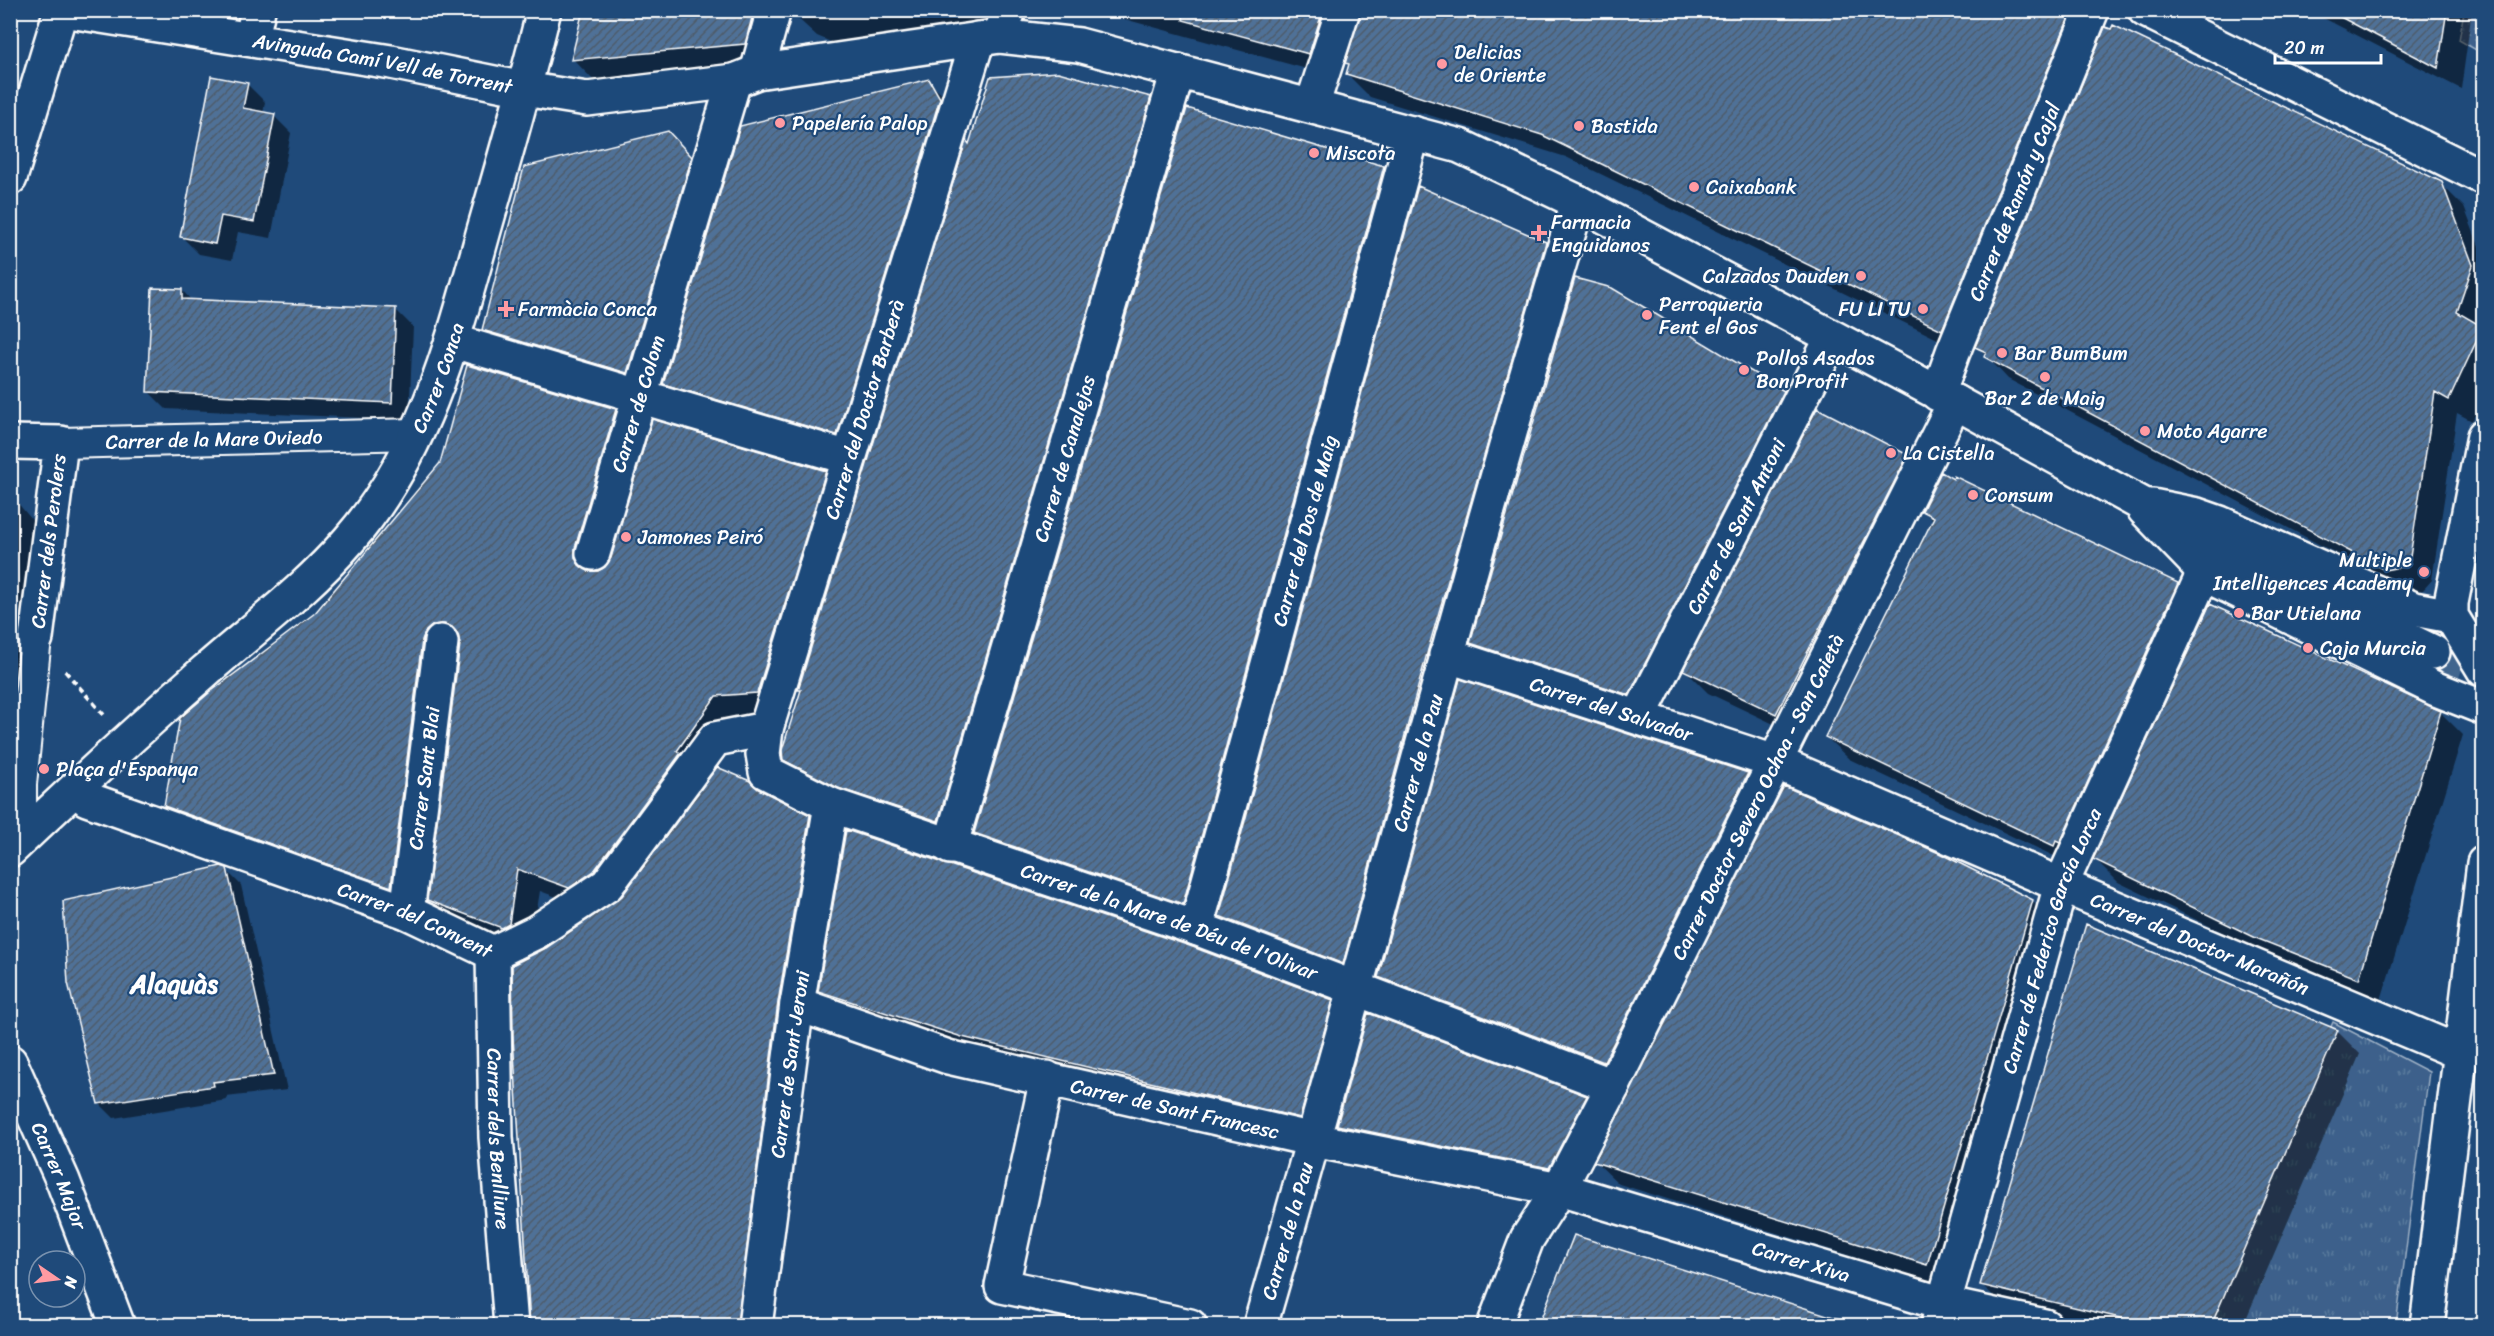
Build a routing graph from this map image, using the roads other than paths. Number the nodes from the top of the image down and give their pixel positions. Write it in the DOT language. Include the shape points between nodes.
graph roads {
  1 [pos="62,10"];
  2 [pos="544,10"];
  3 [pos="774,10"];
  4 [pos="1343,10"];
  5 [pos="2092,10"];
  6 [pos="2145,10"];
  7 [pos="255,25"];
  8 [pos="996,29"];
  9 [pos="1179,71"];
  10 [pos="746,76"];
  11 [pos="524,89"];
  12 [pos="1312,105"];
  13 [pos="1413,133"];
  14 [pos="10,178"];
  15 [pos="2484,178"];
  16 [pos="1578,202"];
  17 [pos="1832,338"];
  18 [pos="453,341"];
  19 [pos="640,397"];
  20 [pos="1947,398"];
  21 [pos="416,434"];
  22 [pos="2484,436"];
  23 [pos="10,442"];
  24 [pos="61,443"];
  25 [pos="849,458"];
  26 [pos="2139,504"];
  27 [pos="593,553"];
  28 [pos="2202,569"];
  29 [pos="2451,616"];
  30 [pos="36,638"];
  31 [pos="441,642"];
  32 [pos="2433,652"];
  33 [pos="1446,656"];
  34 [pos="2484,670"];
  35 [pos="2484,708"];
  36 [pos="1639,716"];
  37 [pos="766,729"];
  38 [pos="1775,762"];
  39 [pos="78,789"];
  40 [pos="831,805"];
  41 [pos="16,836"];
  42 [pos="950,847"];
  43 [pos="2484,862"];
  44 [pos="2061,885"];
  45 [pos="407,912"];
  46 [pos="1196,928"];
  47 [pos="493,953"];
  48 [pos="1356,988"];
  49 [pos="797,1004"];
  50 [pos="2461,1053"];
  51 [pos="10,1062"];
  52 [pos="1047,1078"];
  53 [pos="1613,1086"];
  54 [pos="1314,1140"];
  55 [pos="1558,1189"];
  56 [pos="1940,1315"];
  57 [pos="118,1326"];
  58 [pos="511,1326"];
  59 [pos="755,1326"];
  60 [pos="1190,1326"];
  61 [pos="1260,1326"];
  62 [pos="1494,1326"];
  63 [pos="2045,1326"];
  64 [pos="2427,1326"];
  1 -- 7 [label="street, Avinguda Camí Vell de Torrent"];
  1 -- 14 [label="street"];
  2 -- 11 [label="street, Carrer Conca"];
  3 -- 10 [label="street, Carrer de Colom"];
  4 -- 12 [label="street"];
  5 -- 20 [label="street, Carrer de Ramón y Cajal" via="1953,352"];
  6 -- 15 [label="street"];
  7 -- 11 [label="street, Avinguda Camí Vell de Torrent" via="391,62"];
  8 -- 9 [label="street, Avinguda Camí Vell de Torrent"];
  8 -- 10 [label="street, Avinguda Camí Vell de Torrent"];
  8 -- 25 [label="street, Carrer del Doctor Barberà"];
  9 -- 12 [label="street, Avinguda Camí Vell de Torrent"];
  9 -- 42 [label="street, Carrer de Canalejas"];
  10 -- 11 [label="street, Avinguda Camí Vell de Torrent" via="587,99"];
  10 -- 19 [label="street, Carrer de Colom"];
  11 -- 18 [label="street, Carrer Conca"];
  12 -- 13 [label="street, Avinguda Camí Vell de Torrent"];
  13 -- 16 [label="street, Avinguda Camí Vell de Torrent" via="1460,146"];
  13 -- 46 [label="street, Carrer del Dos de Maig"];
  16 -- 17 [label="street, Avinguda Camí Vell de Torrent"];
  16 -- 33 [label="street, Carrer de la Pau"];
  17 -- 20 [label="street, Avinguda Camí Vell de Torrent"];
  17 -- 36 [label="street, Carrer de Sant Antoni"];
  18 -- 19 [label="street"];
  18 -- 21 [label="street, Carrer Conca"];
  19 -- 25 [label="street"];
  19 -- 27 [label="street, Carrer de Colom"];
  20 -- 26 [label="street, Avinguda Camí Vell de Torrent"];
  20 -- 38 [label="street, Carrer Doctor Severo Ochoa - San Caietà"];
  21 -- 24 [label="street, Carrer de la Mare Oviedo"];
  21 -- 39 [label="street, Carrer Conca" via="387,487 350,539 286,604 205,671"];
  22 -- 29 [label="street" via="2455,577"];
  23 -- 24 [label="street, Carrer de la Mare Oviedo"];
  24 -- 30 [label="street, Carrer dels Perolers"];
  25 -- 37 [label="street, Carrer del Doctor Barberà"];
  26 -- 28 [label="street"];
  26 -- 29 [label="street" via="2220,523 2414,609"];
  26 -- 32 [label="street, Avinguda Camí Vell de Torrent"];
  28 -- 35 [label="street" via="2216,580 2436,689"];
  28 -- 44 [label="street, Carrer de Federico García Lorca" via="2200,581"];
  29 -- 34 [label="street"];
  30 -- 41 [label="street"];
  31 -- 45 [label="street, Carrer Sant Blai"];
  33 -- 36 [label="street, Carrer del Salvador"];
  33 -- 48 [label="street, Carrer de la Pau"];
  36 -- 38 [label="street, Carrer del Salvador"];
  37 -- 40 [label="street, Carrer de la Mare de Déu de l'Olivar" via="766,772"];
  37 -- 47 [label="street, Carrer del Convent" via="715,739 607,885 536,932"];
  38 -- 44 [label="street, Carrer del Doctor Marañón"];
  38 -- 53 [label="street, Carrer Doctor Severo Ochoa - San Caietà"];
  39 -- 41 [label="street, Carrer Conca"];
  39 -- 45 [label="street, Carrer del Convent" via="87,798"];
  40 -- 42 [label="street, Carrer de la Mare de Déu de l'Olivar"];
  40 -- 49 [label="street, Carrer de Sant Jeroni"];
  42 -- 46 [label="street, Carrer de la Mare de Déu de l'Olivar"];
  43 -- 50 [label="street"];
  44 -- 50 [label="street, Carrer del Doctor Marañón"];
  44 -- 56 [label="street, Carrer de Federico García Lorca"];
  45 -- 47 [label="street, Carrer del Convent"];
  46 -- 48 [label="street, Carrer de la Mare de Déu de l'Olivar"];
  47 -- 58 [label="street, Carrer dels Benlliure" via="496,1137"];
  48 -- 53 [label="street, Carrer de la Mare de Déu de l'Olivar"];
  48 -- 54 [label="street, Carrer de la Pau"];
  49 -- 52 [label="street, Carrer de Sant Francesc" via="948,1057"];
  49 -- 59 [label="street, Carrer de Sant Jeroni"];
  50 -- 64 [label="street"];
  51 -- 57 [label="street, Carrer Major" via="63,1181"];
  52 -- 54 [label="street, Carrer de Sant Francesc"];
  52 -- 60 [label="street" via="1002,1286"];
  53 -- 55 [label="street, Carrer Doctor Severo Ochoa - San Caietà"];
  54 -- 55 [label="street, Carrer de Sant Francesc"];
  54 -- 61 [label="street, Carrer de la Pau"];
  55 -- 56 [label="street, Carrer Xiva"];
  55 -- 62 [label="street, Carrer Doctor Severo Ochoa - San Caietà" via="1527,1239"];
  56 -- 63 [label="street, Carrer Xiva"];
}
